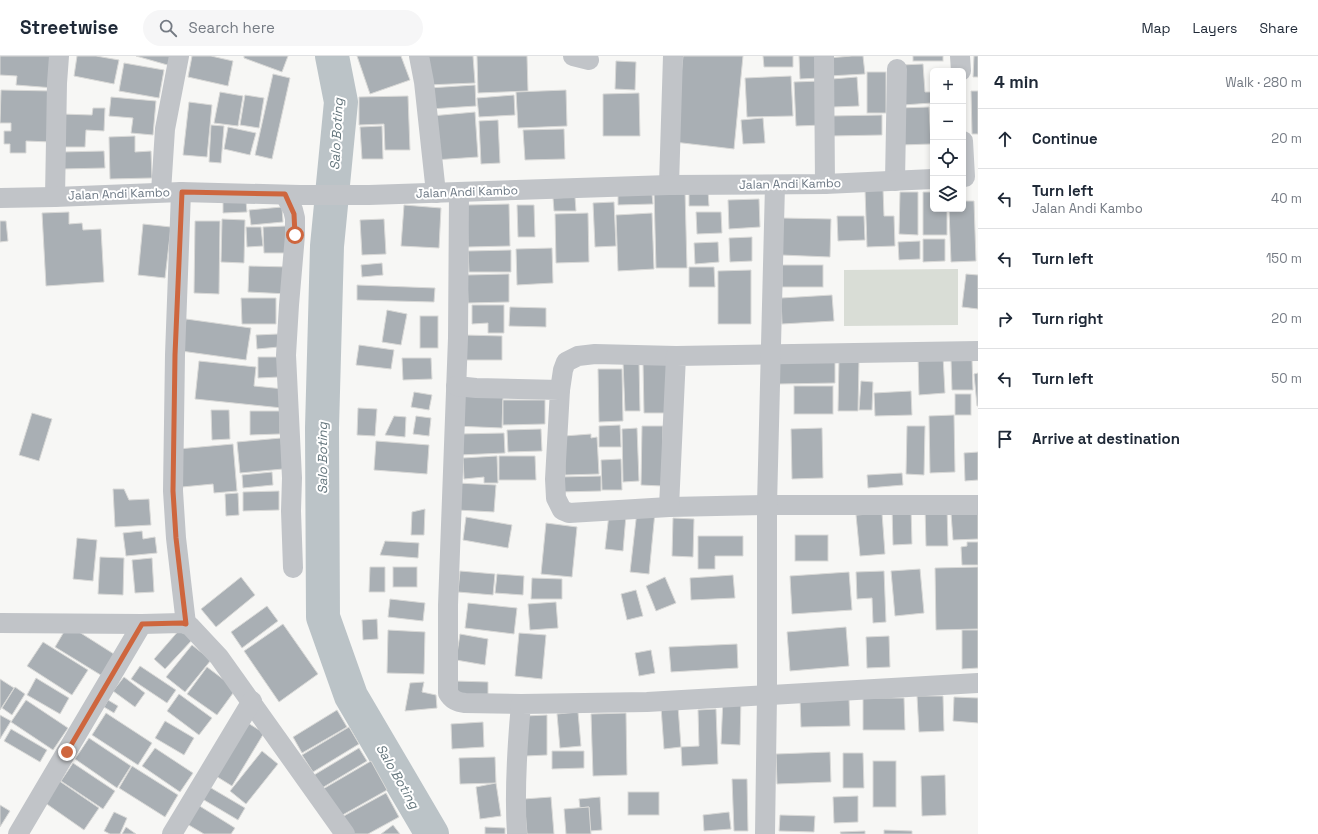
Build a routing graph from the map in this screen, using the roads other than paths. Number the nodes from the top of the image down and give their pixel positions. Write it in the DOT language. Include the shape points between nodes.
graph roads {
  1 [pos="59,56"];
  2 [pos="179,56"];
  3 [pos="419,56"];
  4 [pos="673,56"];
  5 [pos="824,56"];
  6 [pos="960,56"];
  7 [pos="961,68"];
  8 [pos="897,69"];
  9 [pos="966,159"];
  10 [pos="969,177"];
  11 [pos="930,179"];
  12 [pos="895,181"];
  13 [pos="825,184"];
  14 [pos="669,185"];
  15 [pos="775,185"];
  16 [pos="161,192"];
  17 [pos="182,192"];
  18 [pos="436,193"];
  19 [pos="459,193"];
  20 [pos="292,195"];
  21 [pos="55,197"];
  22 [pos="0,198"];
  23 [pos="978,351"];
  24 [pos="770,354"];
  25 [pos="676,356"];
  26 [pos="456,386"];
  27 [pos="560,390"];
  28 [pos="767,505"];
  29 [pos="978,505"];
  30 [pos="669,507"];
  31 [pos="293,568"];
  32 [pos="0,623"];
  33 [pos="142,624"];
  34 [pos="186,624"];
  35 [pos="978,683"];
  36 [pos="767,695"];
  37 [pos="252,701"];
  38 [pos="521,704"];
  39 [pos="335,829"];
  40 [pos="18,834"];
  41 [pos="172,834"];
  42 [pos="517,834"];
  43 [pos="765,834"];
  1 -- 21 [label="street"];
  2 -- 16 [label="street" via="166,129"];
  3 -- 18 [label="street"];
  4 -- 14 [label="street"];
  5 -- 13 [label="street"];
  6 -- 7 [label="street"];
  8 -- 12 [label="street"];
  9 -- 10 [label="street"];
  11 -- 12 [label="street, Jalan Andi Kambo"];
  12 -- 13 [label="street, Jalan Andi Kambo"];
  13 -- 15 [label="street, Jalan Andi Kambo"];
  14 -- 15 [label="street, Jalan Andi Kambo"];
  14 -- 19 [label="street, Jalan Andi Kambo"];
  15 -- 24 [label="street"];
  16 -- 17 [label="street, Jalan Andi Kambo"];
  16 -- 21 [label="street, Jalan Andi Kambo"];
  17 -- 20 [label="street, Jalan Andi Kambo"];
  17 -- 34 [label="street" via="175,340 173,491"];
  18 -- 19 [label="street, Jalan Andi Kambo"];
  18 -- 20 [label="street, Jalan Andi Kambo"];
  19 -- 26 [label="street"];
  20 -- 31 [label="street" via="295,218 286,354"];
  21 -- 22 [label="street, Jalan Andi Kambo"];
  23 -- 24 [label="street"];
  24 -- 25 [label="street"];
  24 -- 28 [label="street"];
  25 -- 27 [label="street" via="578,356 566,362"];
  25 -- 30 [label="street"];
  26 -- 27 [label="street"];
  26 -- 38 [label="street" via="448,606 448,693 457,702"];
  27 -- 30 [label="street" via="555,479 556,498 562,510 569,513"];
  28 -- 29 [label="street"];
  28 -- 30 [label="street"];
  28 -- 36 [label="street"];
  32 -- 33 [label="street"];
  33 -- 34 [label="street"];
  33 -- 40 [label="street"];
  34 -- 37 [label="street" via="195,630 219,657"];
  35 -- 36 [label="street"];
  36 -- 38 [label="street" via="647,702"];
  36 -- 43 [label="street"];
  37 -- 39 [label="street"];
  37 -- 41 [label="street"];
  38 -- 42 [label="street" via="516,759"];
}
